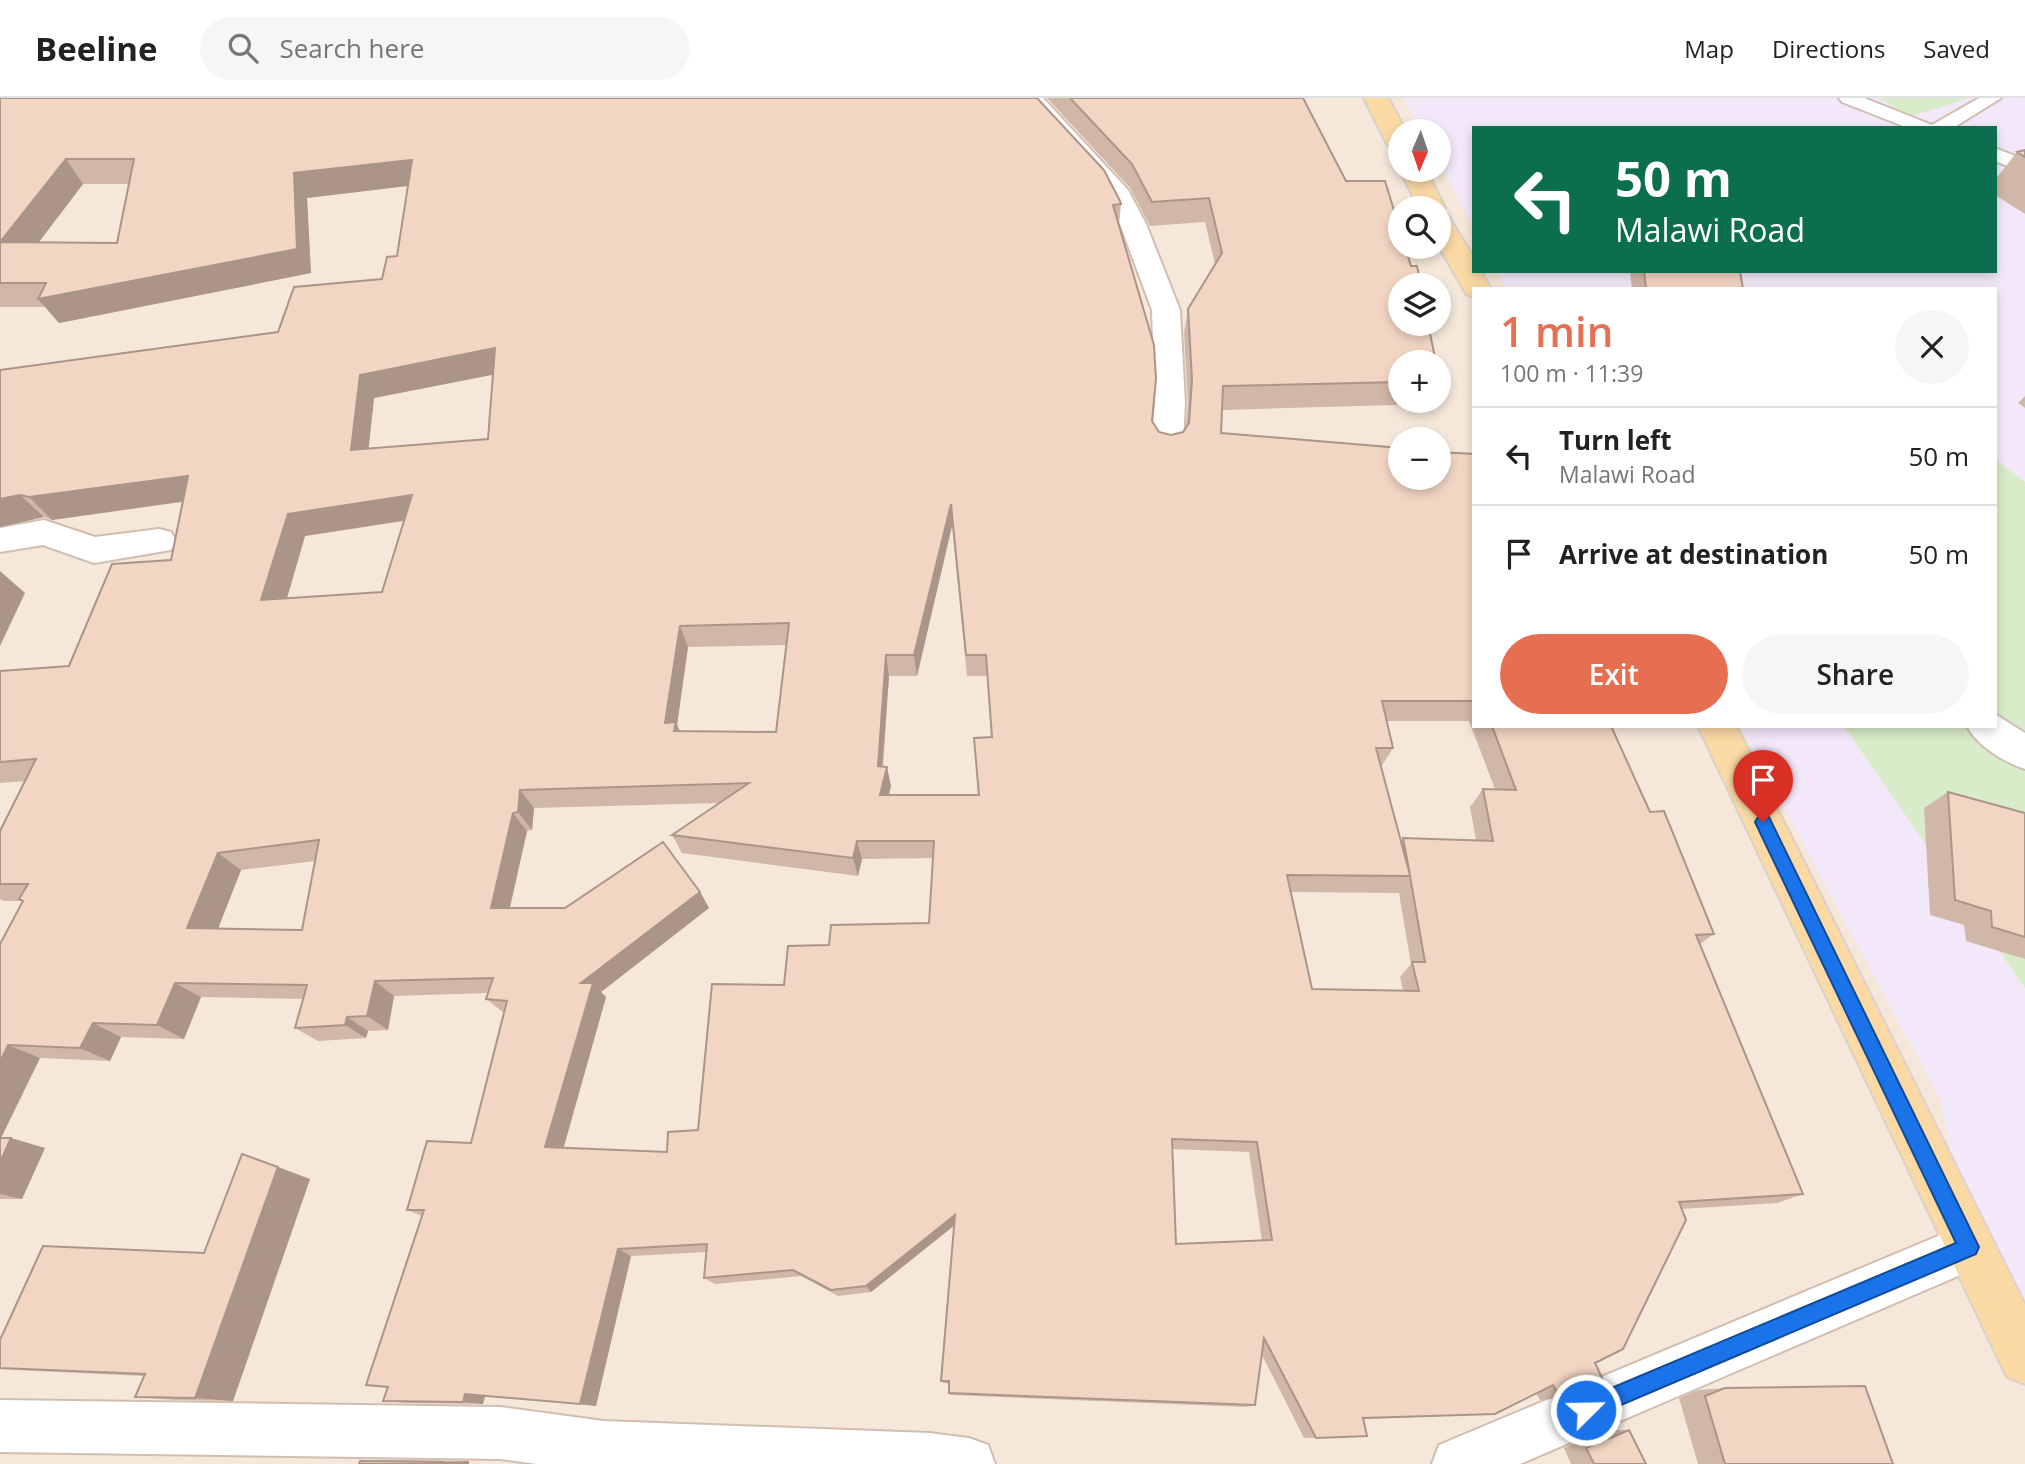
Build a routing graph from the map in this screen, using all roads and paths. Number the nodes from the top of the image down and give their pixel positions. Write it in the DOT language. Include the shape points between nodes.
graph roads {
  1 [pos="1030,98"];
  2 [pos="1376,98"];
  3 [pos="1848,98"];
  4 [pos="1992,98"];
  5 [pos="1388,121"];
  6 [pos="1920,126"];
  7 [pos="1943,126"];
  8 [pos="1997,155"];
  9 [pos="2025,167"];
  10 [pos="1451,243"];
  11 [pos="1476,287"];
  12 [pos="1167,445"];
  13 [pos="0,540"];
  14 [pos="159,541"];
  15 [pos="1718,728"];
  16 [pos="1989,728"];
  17 [pos="2025,753"];
  18 [pos="1969,1247"];
  19 [pos="2025,1359"];
  20 [pos="0,1426"];
  21 [pos="942,1462"];
  22 [pos="1458,1464"];
  1 -- 12 [label="street" via="1115,190 1133,224 1166,310"];
  2 -- 5 [label="main road"];
  3 -- 6 [label="lane"];
  4 -- 7 [label="lane"];
  8 -- 9 [label="lane"];
  10 -- 11 [label="main road"];
  13 -- 14 [label="street" via="44,532 94,550"];
  15 -- 18 [label="main road"];
  16 -- 17 [label="street"];
  18 -- 19 [label="main road"];
  18 -- 22 [label="street"];
  20 -- 21 [label="street" via="500,1433 604,1447"];
}
